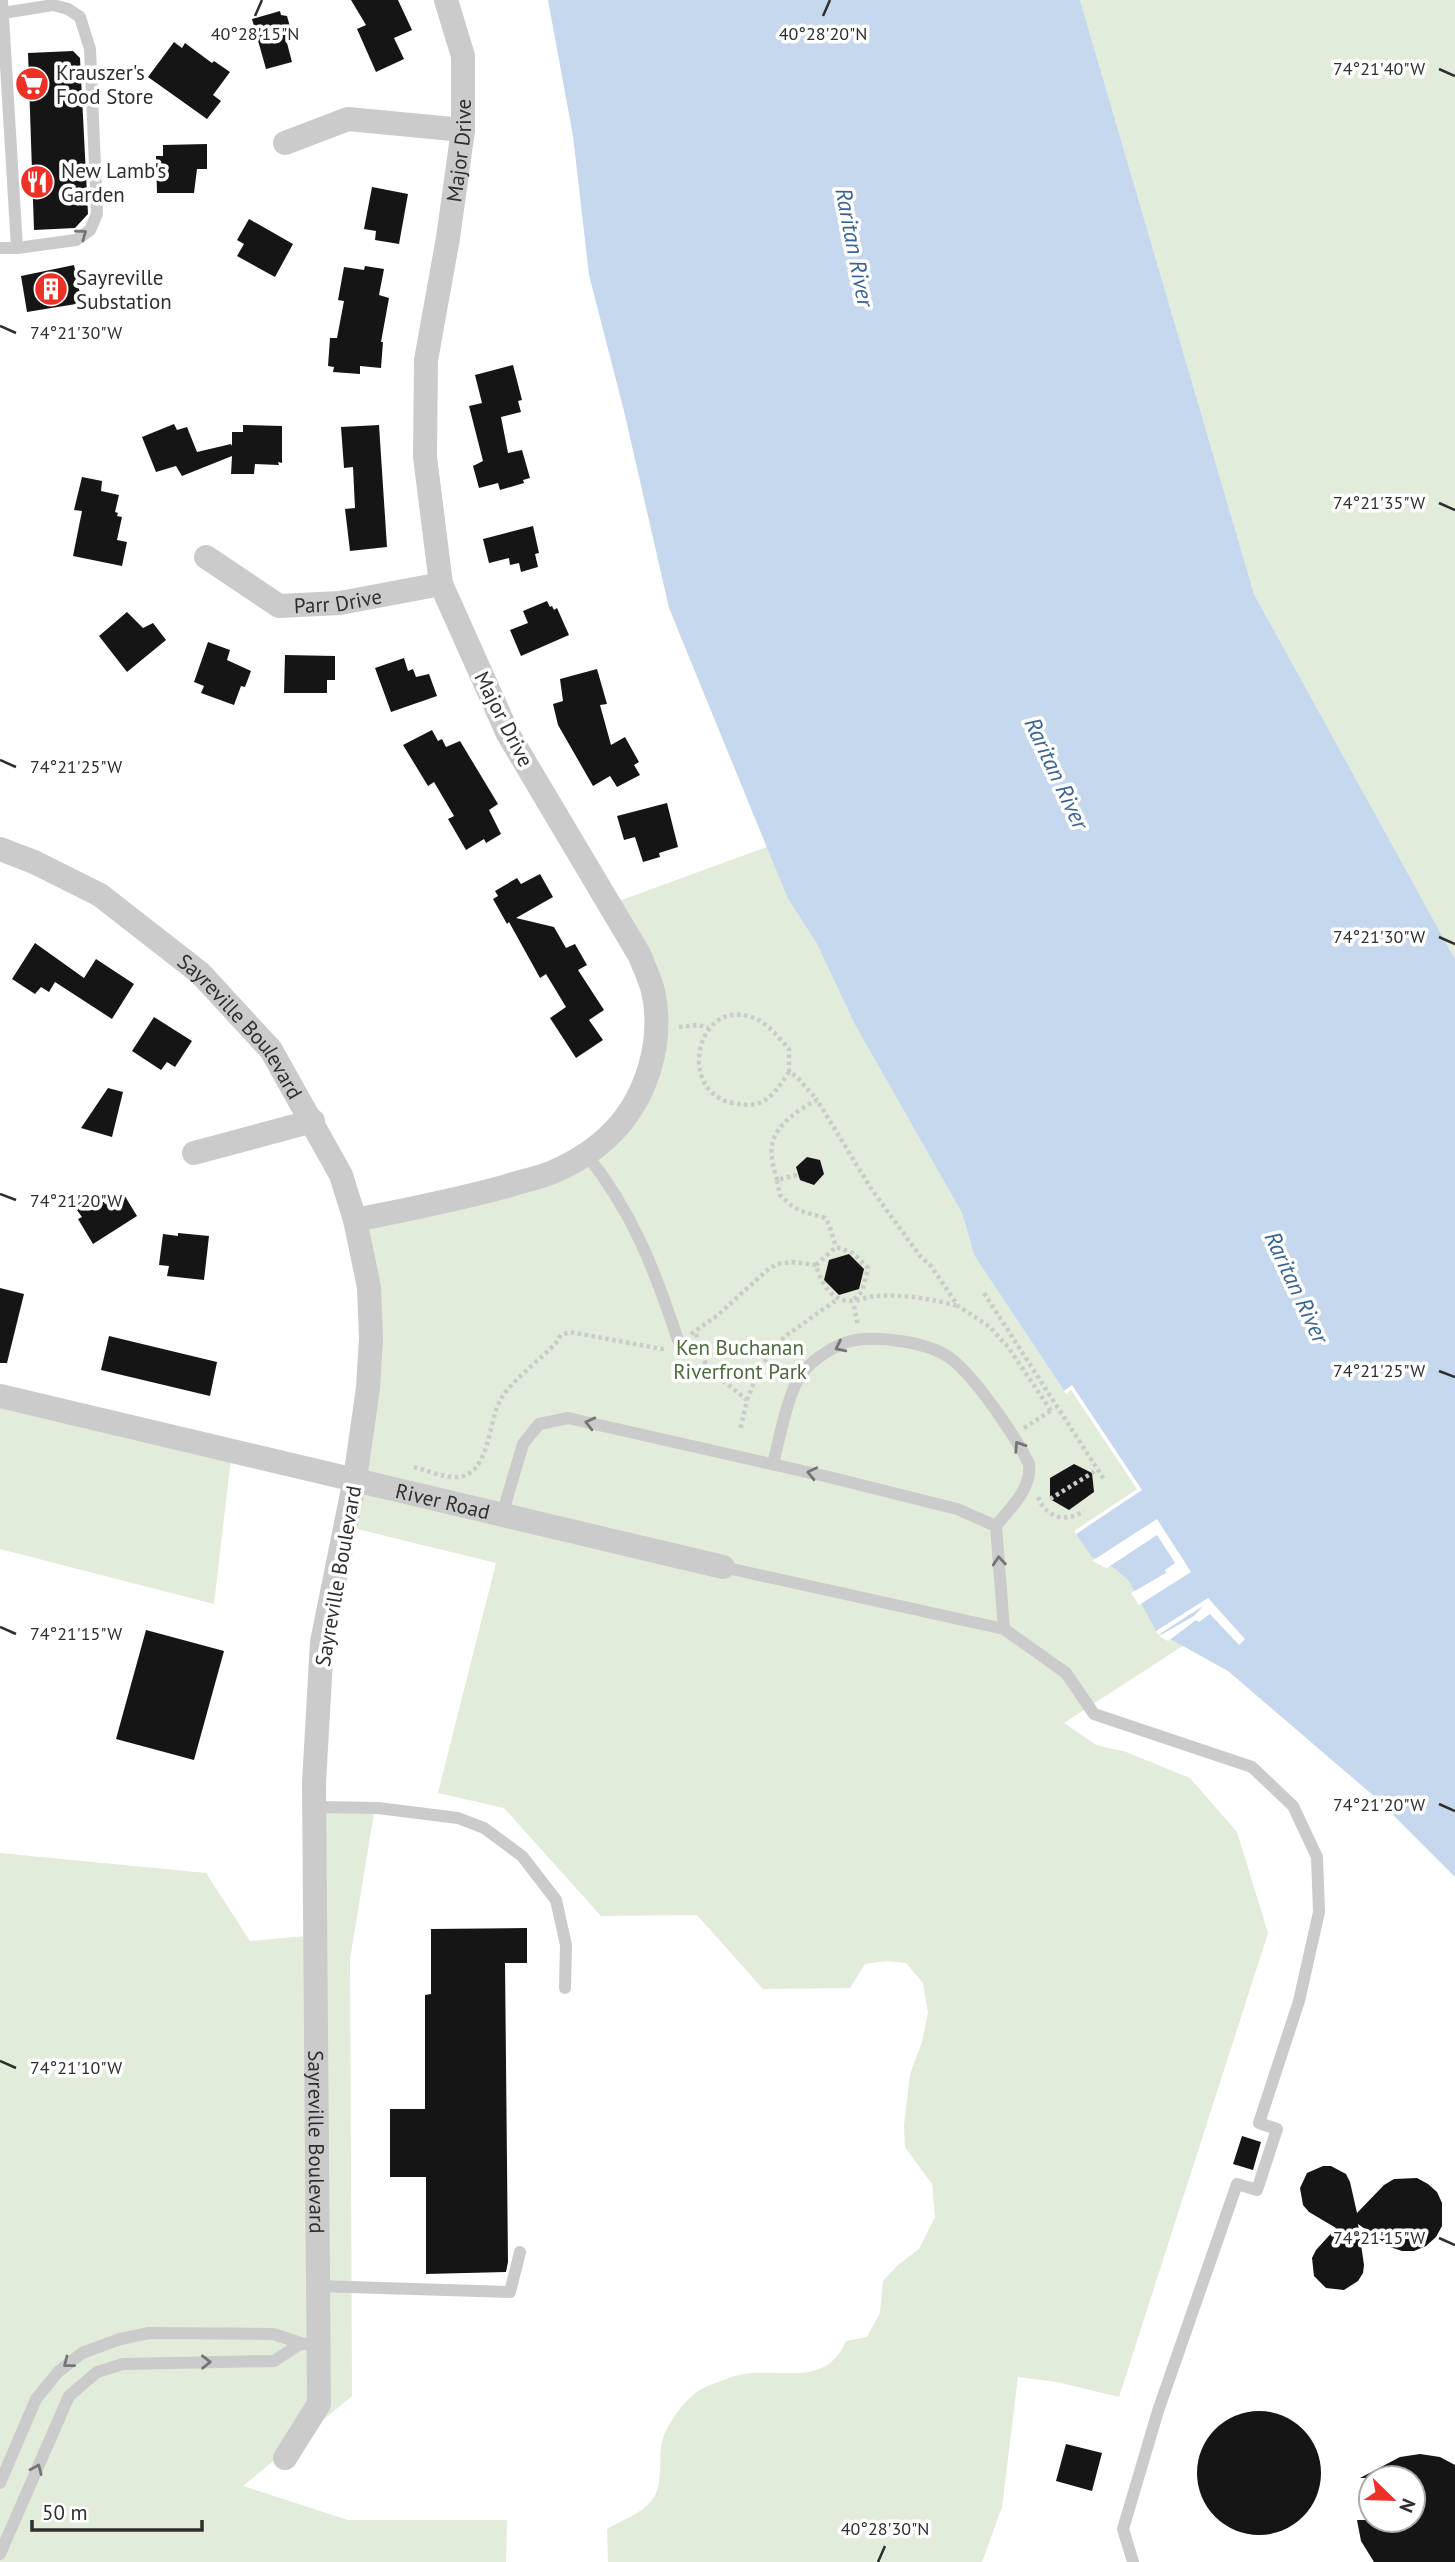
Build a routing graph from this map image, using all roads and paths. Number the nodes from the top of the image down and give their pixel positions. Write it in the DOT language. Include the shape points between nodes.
graph roads {
  1 [pos="446,0"];
  2 [pos="3,6"];
  3 [pos="463,130"];
  4 [pos="285,143"];
  5 [pos="17,247"];
  6 [pos="0,248"];
  7 [pos="205,557"];
  8 [pos="440,584"];
  9 [pos="0,849"];
  10 [pos="679,1027"];
  11 [pos="708,1028"];
  12 [pos="789,1072"];
  13 [pos="817,1100"];
  14 [pos="313,1121"];
  15 [pos="194,1153"];
  16 [pos="586,1154"];
  17 [pos="797,1175"];
  18 [pos="777,1180"];
  19 [pos="355,1220"];
  20 [pos="836,1247"];
  21 [pos="816,1265"];
  22 [pos="984,1293"];
  23 [pos="838,1299"];
  24 [pos="851,1302"];
  25 [pos="958,1306"];
  26 [pos="695,1332"];
  27 [pos="678,1340"];
  28 [pos="0,1396"];
  29 [pos="747,1400"];
  30 [pos="1057,1407"];
  31 [pos="1051,1411"];
  32 [pos="740,1431"];
  33 [pos="1012,1436"];
  34 [pos="773,1464"];
  35 [pos="406,1466"];
  36 [pos="1097,1470"];
  37 [pos="355,1479"];
  38 [pos="1105,1481"];
  39 [pos="1036,1492"];
  40 [pos="1050,1499"];
  41 [pos="1084,1511"];
  42 [pos="502,1514"];
  43 [pos="996,1526"];
  44 [pos="723,1567"];
  45 [pos="1004,1629"];
  46 [pos="315,1807"];
  47 [pos="565,1988"];
  48 [pos="520,2252"];
  49 [pos="318,2286"];
  50 [pos="309,2344"];
  51 [pos="92,2350"];
  52 [pos="97,2372"];
  53 [pos="285,2458"];
  54 [pos="0,2483"];
  55 [pos="0,2554"];
  56 [pos="1133,2562"];
  1 -- 3 [label="street, Major Drive" via="463,56"];
  2 -- 5 [label="lane"];
  5 -- 2 [label="lane, one-way" via="76,240 90,230 97,214 90,49 80,17 68,9"];
  3 -- 4 [label="street" via="348,119"];
  3 -- 8 [label="street, Major Drive" via="426,360 425,457"];
  5 -- 6 [label="lane"];
  7 -- 8 [label="street, Parr Drive" via="279,606 340,603"];
  8 -- 16 [label="street, Major Drive" via="508,734 640,956 654,993 657,1031 642,1091 628,1116"];
  9 -- 14 [label="street, Sayreville Boulevard" via="100,895 200,973 271,1050"];
  10 -- 11 [label="path"];
  11 -- 12 [label="path" via="726,1016 748,1016 763,1023 789,1049"];
  11 -- 12 [label="path" via="698,1053 700,1074 710,1090 728,1102 750,1107 773,1094"];
  12 -- 13 [label="path"];
  13 -- 18 [label="path" via="779,1129 772,1142"];
  13 -- 25 [label="path" via="872,1190"];
  14 -- 15 [label="street"];
  14 -- 19 [label="street, Sayreville Boulevard" via="341,1175"];
  16 -- 19 [label="street, Major Drive" via="552,1173"];
  16 -- 27 [label="lane" via="635,1227"];
  17 -- 18 [label="path"];
  18 -- 20 [label="path" via="780,1195 792,1206 825,1218"];
  19 -- 37 [label="street, Sayreville Boulevard" via="369,1287 371,1338"];
  20 -- 21 [label="path"];
  20 -- 24 [label="path" via="853,1253 868,1268 862,1292"];
  21 -- 23 [label="path" via="820,1281"];
  21 -- 26 [label="path" via="777,1264"];
  22 -- 30 [label="path"];
  23 -- 24 [label="path"];
  23 -- 29 [label="path" via="784,1337 761,1366"];
  24 -- 25 [label="path" via="876,1296 930,1299"];
  25 -- 31 [label="path" via="990,1327 1008,1347"];
  26 -- 27 [label="path"];
  26 -- 29 [label="path" via="707,1368"];
  27 -- 35 [label="path" via="662,1349 570,1332 561,1335 502,1396 482,1463 469,1474 456,1477"];
  28 -- 37 [label="street, River Road"];
  29 -- 32 [label="path"];
  30 -- 31 [label="path"];
  30 -- 36 [label="path"];
  31 -- 33 [label="path"];
  33 -- 34 [label="lane, one-way" via="970,1374 948,1356 886,1339 850,1341 802,1373"];
  43 -- 33 [label="lane, one-way" via="1024,1491 1030,1472"];
  34 -- 42 [label="lane, one-way" via="568,1418 539,1424 523,1444"];
  43 -- 34 [label="lane, one-way" via="957,1509"];
  36 -- 38 [label="path"];
  36 -- 40 [label="path"];
  37 -- 42 [label="street, River Road"];
  37 -- 46 [label="street, Sayreville Boulevard" via="322,1642"];
  39 -- 41 [label="path" via="1042,1506 1055,1517 1072,1518"];
  42 -- 44 [label="street, River Road"];
  45 -- 43 [label="lane, one-way"];
  44 -- 45 [label="lane"];
  45 -- 56 [label="lane" via="1066,1673 1094,1714 1252,1767 1293,1806 1317,1857 1320,1912 1295,2013 1259,2123 1277,2129 1257,2190 1237,2185 1158,2411 1122,2529"];
  46 -- 47 [label="lane" via="378,1808 458,1818 484,1828 522,1856 556,1900 566,1945"];
  46 -- 49 [label="street, Sayreville Boulevard"];
  48 -- 49 [label="lane" via="510,2292"];
  49 -- 50 [label="street, Sayreville Boulevard"];
  50 -- 51 [label="lane" via="273,2334 149,2333"];
  52 -- 50 [label="lane, one-way" via="123,2364 274,2361"];
  50 -- 53 [label="street, Sayreville Boulevard" via="319,2404"];
  51 -- 52 [label="lane"];
  51 -- 54 [label="lane, one-way" via="58,2372 36,2399"];
  55 -- 52 [label="lane, one-way" via="69,2396"];
}
